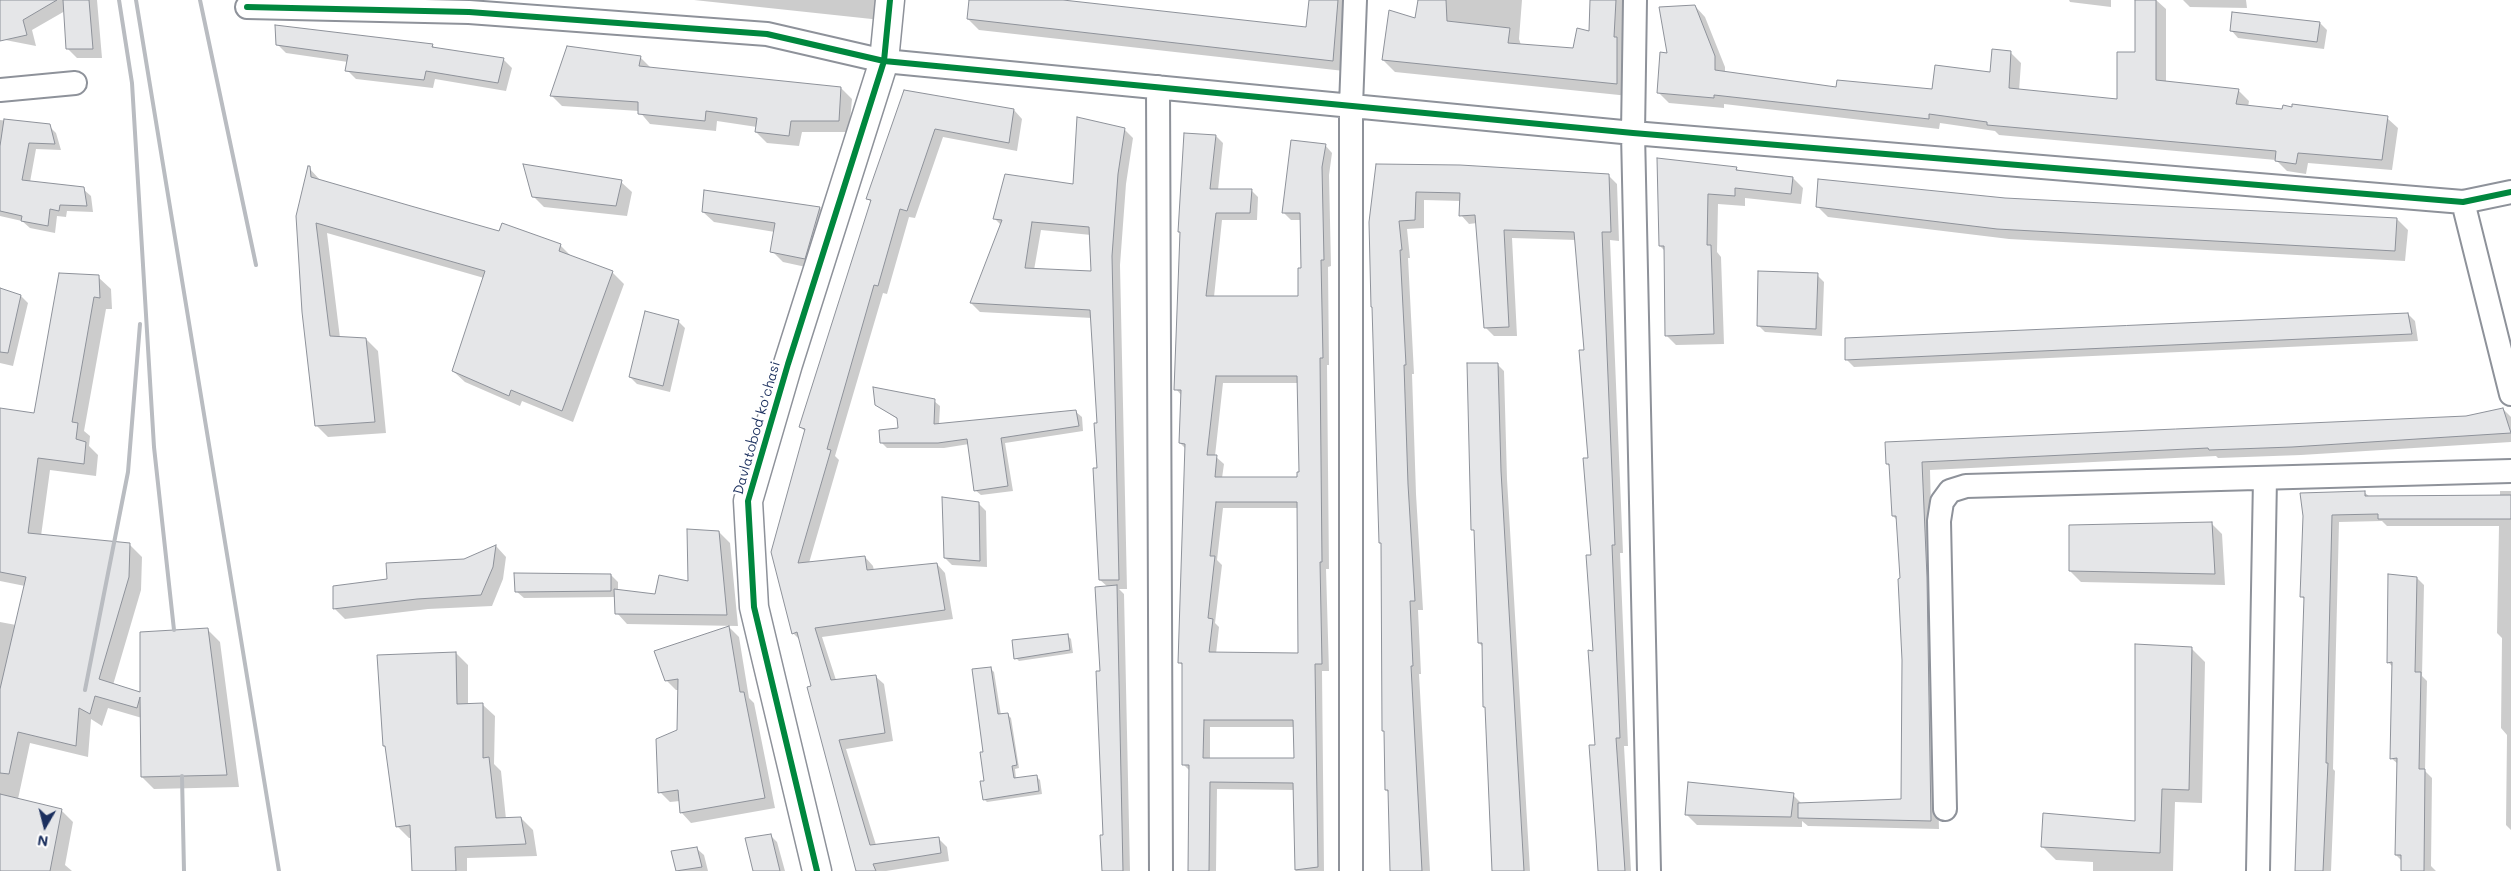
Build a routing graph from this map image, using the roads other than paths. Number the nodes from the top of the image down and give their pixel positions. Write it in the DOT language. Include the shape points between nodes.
graph roads {
  1 [pos="890,0"];
  2 [pos="1355,0"];
  3 [pos="1635,0"];
  4 [pos="469,6"];
  5 [pos="247,7"];
  6 [pos="884,61"];
  7 [pos="75,83"];
  8 [pos="1158,87"];
  9 [pos="0,90"];
  10 [pos="1351,106"];
  11 [pos="1633,132"];
  12 [pos="2511,192"];
  13 [pos="2463,202"];
  14 [pos="2511,394"];
  15 [pos="2511,471"];
  16 [pos="2265,478"];
  17 [pos="1945,809"];
  18 [pos="818,871"];
  19 [pos="1161,871"];
  20 [pos="1351,871"];
  21 [pos="1648,871"];
  22 [pos="2258,871"];
  1 -- 6 [label="street, Davlatobod ko'chasi"];
  2 -- 10 [label="street"];
  3 -- 11 [label="street"];
  4 -- 5 [label="street"];
  4 -- 6 [label="street" via="767,34"];
  6 -- 8 [label="street"];
  6 -- 18 [label="street, Davlatobod ko'chasi" via="748,501 754,607"];
  7 -- 9 [label="street"];
  8 -- 10 [label="street"];
  8 -- 19 [label="street"];
  10 -- 11 [label="street"];
  10 -- 20 [label="street"];
  11 -- 13 [label="street"];
  11 -- 21 [label="street"];
  12 -- 13 [label="street"];
  13 -- 14 [label="street"];
  15 -- 16 [label="street"];
  16 -- 17 [label="street" via="1966,486 1950,491 1942,502 1939,521"];
  16 -- 22 [label="street"];
}
